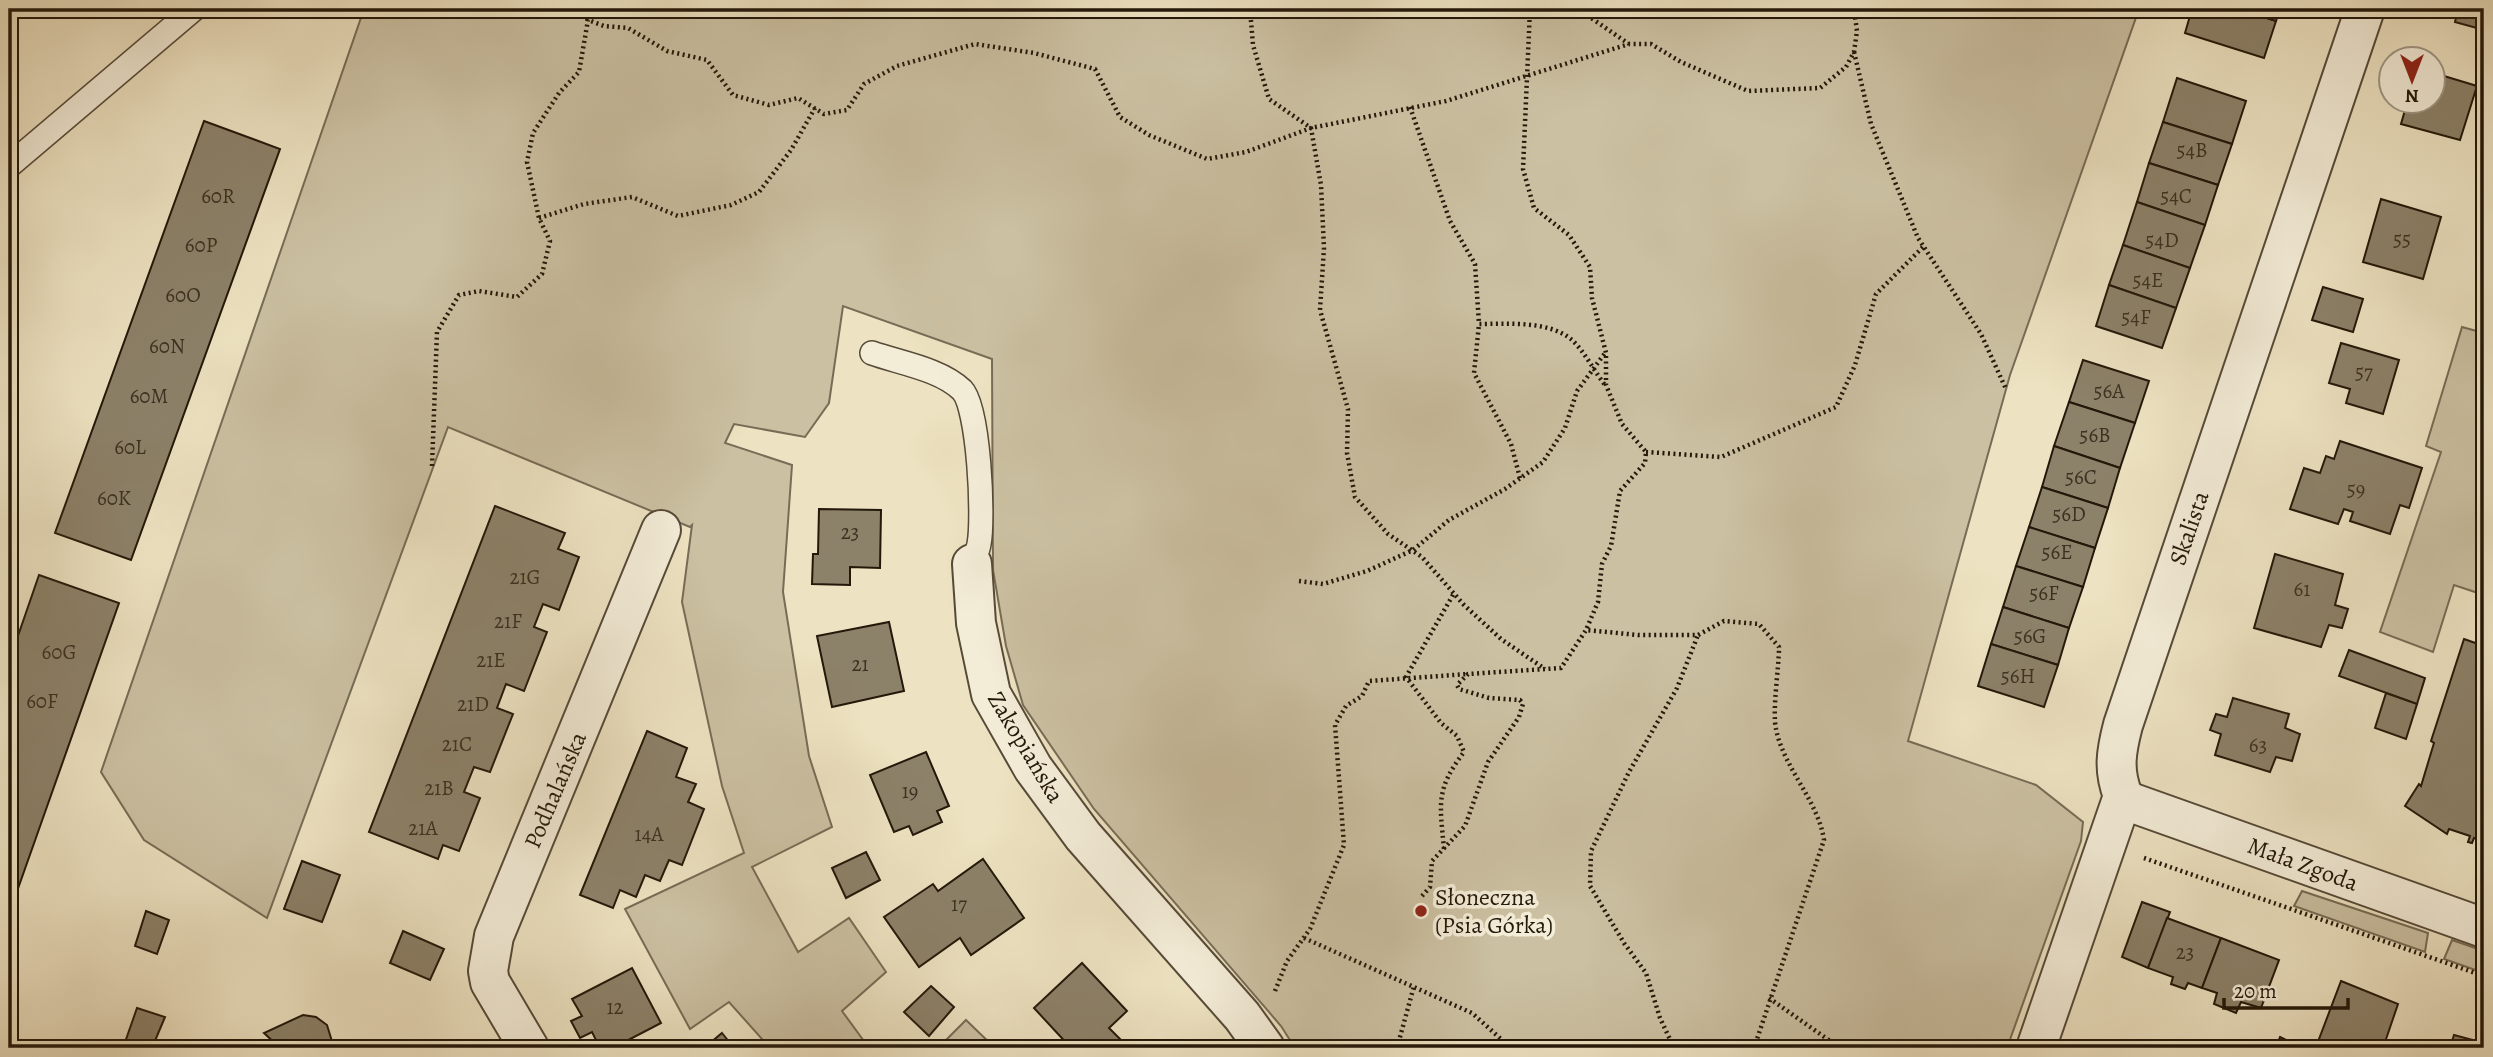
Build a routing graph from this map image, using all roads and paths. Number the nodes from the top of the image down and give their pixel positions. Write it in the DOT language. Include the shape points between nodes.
graph roads {
  1 [pos="194,9"];
  2 [pos="582,9"];
  3 [pos="1250,9"];
  4 [pos="1530,9"];
  5 [pos="1578,9"];
  6 [pos="1854,9"];
  7 [pos="2365,9"];
  8 [pos="588,20"];
  9 [pos="1629,44"];
  10 [pos="1854,52"];
  11 [pos="1527,74"];
  12 [pos="1410,107"];
  13 [pos="815,108"];
  14 [pos="1311,128"];
  15 [pos="9,166"];
  16 [pos="539,218"];
  17 [pos="1924,246"];
  18 [pos="1479,324"];
  19 [pos="872,353"];
  20 [pos="1605,353"];
  21 [pos="1592,368"];
  22 [pos="1606,385"];
  23 [pos="2006,389"];
  24 [pos="1646,452"];
  25 [pos="432,466"];
  26 [pos="1520,478"];
  27 [pos="661,530"];
  28 [pos="1413,550"];
  29 [pos="972,564"];
  30 [pos="1299,581"];
  31 [pos="1454,593"];
  32 [pos="1586,629"];
  33 [pos="1698,635"];
  34 [pos="1546,670"];
  35 [pos="1468,674"];
  36 [pos="1406,677"];
  37 [pos="2123,796"];
  38 [pos="1444,849"];
  39 [pos="2134,855"];
  40 [pos="1422,896"];
  41 [pos="2484,928"];
  42 [pos="1304,938"];
  43 [pos="2484,975"];
  44 [pos="1414,986"];
  45 [pos="1769,998"];
  46 [pos="1242,1016"];
  47 [pos="529,1048"];
  48 [pos="1265,1048"];
  49 [pos="1397,1048"];
  50 [pos="1511,1048"];
  51 [pos="1674,1048"];
  52 [pos="1754,1048"];
  53 [pos="1840,1048"];
  54 [pos="2036,1048"];
  1 -- 15 [label="lane"];
  2 -- 8 [label="path"];
  3 -- 14 [label="path" via="1253,45 1269,99"];
  4 -- 11 [label="path"];
  5 -- 9 [label="path"];
  6 -- 10 [label="path"];
  7 -- 37 [label="street, Skalista" via="2123,725 2114,757"];
  8 -- 13 [label="path" via="628,28 667,51 707,60 733,95 769,105 798,98"];
  8 -- 16 [label="path" via="579,72 533,133 527,162"];
  9 -- 10 [label="path" via="1651,44 1681,62 1758,92 1820,88 1846,67"];
  9 -- 11 [label="path"];
  10 -- 17 [label="path" via="1871,124"];
  11 -- 12 [label="path" via="1446,101"];
  11 -- 20 [label="path" via="1523,169 1534,208 1569,235 1590,267"];
  12 -- 14 [label="path"];
  12 -- 18 [label="path" via="1450,221 1475,264"];
  13 -- 14 [label="path" via="824,114 847,110 864,84 897,66 975,44 1095,69 1120,117 1149,135 1207,159 1246,152"];
  13 -- 16 [label="path" via="759,192 731,205 678,216 632,197 584,204"];
  14 -- 28 [label="path" via="1321,185 1324,248 1320,310 1348,409 1347,453 1355,497 1388,534"];
  16 -- 25 [label="path" via="550,241 542,274 517,297 479,291 459,295 438,332"];
  17 -- 23 [label="path" via="1981,334"];
  17 -- 24 [label="path" via="1876,294 1856,365 1836,407 1721,457"];
  18 -- 21 [label="path" via="1515,323 1550,329 1571,339"];
  18 -- 26 [label="path" via="1474,373 1511,444"];
  19 -- 29 [label="lane, Zakopiańska" via="929,372 969,398 977,433 979,515 979,543"];
  20 -- 21 [label="path"];
  20 -- 22 [label="path"];
  21 -- 22 [label="path"];
  21 -- 26 [label="path" via="1577,391 1565,428 1543,462"];
  22 -- 24 [label="path" via="1622,424"];
  24 -- 32 [label="path" via="1645,463 1620,491 1598,602"];
  26 -- 28 [label="path" via="1449,520"];
  27 -- 47 [label="street, Podhalańska" via="494,936 490,982"];
  28 -- 30 [label="path" via="1323,584"];
  28 -- 31 [label="path"];
  29 -- 46 [label="street, Zakopiańska" via="984,667 1004,720 1083,836"];
  31 -- 34 [label="path" via="1501,639"];
  31 -- 36 [label="path"];
  32 -- 33 [label="path"];
  32 -- 34 [label="path" via="1561,668"];
  33 -- 45 [label="path" via="1724,621 1759,624 1780,647 1776,729 1798,782 1822,822 1824,840"];
  33 -- 51 [label="path" via="1677,688 1591,851 1590,886 1646,973"];
  34 -- 35 [label="path"];
  35 -- 36 [label="path"];
  35 -- 38 [label="path" via="1457,685 1459,689 1489,698 1520,700 1523,705 1488,762 1465,826"];
  36 -- 38 [label="path" via="1441,723 1457,736 1464,752 1447,775 1440,802"];
  36 -- 42 [label="path" via="1369,681 1362,696 1346,706 1335,725 1344,845"];
  37 -- 41 [label="street, Mała Zgoda"];
  37 -- 54 [label="street"];
  38 -- 40 [label="path" via="1432,861 1430,887"];
  39 -- 43 [label="path"];
  42 -- 44 [label="path"];
  42 -- 46 [label="path" via="1287,961 1277,989"];
  44 -- 49 [label="path"];
  44 -- 50 [label="path" via="1472,1013"];
  45 -- 52 [label="path"];
  45 -- 53 [label="path"];
  46 -- 48 [label="street, Zakopiańska"];
}
